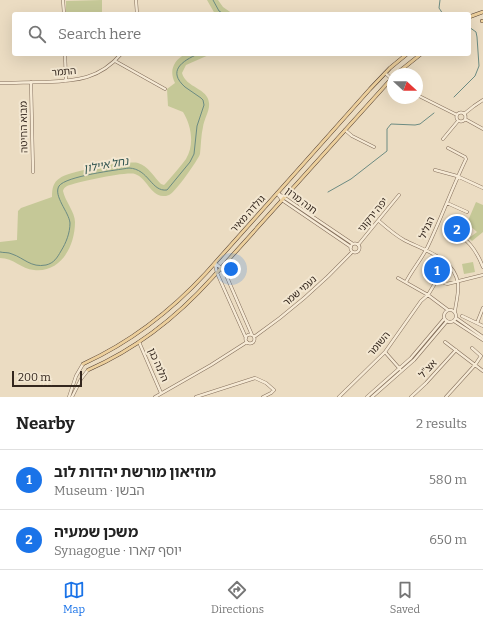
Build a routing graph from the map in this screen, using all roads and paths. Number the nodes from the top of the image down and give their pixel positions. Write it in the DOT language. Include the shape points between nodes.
graph roads {
  1 [pos="63,0"];
  2 [pos="136,0"];
  3 [pos="64,12"];
  4 [pos="137,12"];
  5 [pos="483,12"];
  6 [pos="471,16"];
  7 [pos="65,56"];
  8 [pos="119,56"];
  9 [pos="405,56"];
  10 [pos="418,56"];
  11 [pos="115,61"];
  12 [pos="404,68"];
  13 [pos="385,73"];
  14 [pos="66,81"];
  15 [pos="31,82"];
  16 [pos="387,83"];
  17 [pos="0,84"];
  18 [pos="165,89"];
  19 [pos="423,98"];
  20 [pos="483,100"];
  21 [pos="464,114"];
  22 [pos="457,115"];
  23 [pos="465,119"];
  24 [pos="458,121"];
  25 [pos="483,129"];
  26 [pos="344,130"];
  27 [pos="442,139"];
  28 [pos="374,146"];
  29 [pos="448,148"];
  30 [pos="436,170"];
  31 [pos="33,172"];
  32 [pos="457,176"];
  33 [pos="483,188"];
  34 [pos="277,193"];
  35 [pos="399,195"];
  36 [pos="284,198"];
  37 [pos="447,203"];
  38 [pos="467,212"];
  39 [pos="379,221"];
  40 [pos="451,228"];
  41 [pos="358,245"];
  42 [pos="352,246"];
  43 [pos="426,250"];
  44 [pos="352,252"];
  45 [pos="483,257"];
  46 [pos="479,259"];
  47 [pos="215,263"];
  48 [pos="221,268"];
  49 [pos="483,268"];
  50 [pos="217,273"];
  51 [pos="483,275"];
  52 [pos="398,278"];
  53 [pos="406,282"];
  54 [pos="458,282"];
  55 [pos="428,295"];
  56 [pos="483,308"];
  57 [pos="448,310"];
  58 [pos="455,311"];
  59 [pos="462,316"];
  60 [pos="444,318"];
  61 [pos="455,320"];
  62 [pos="447,321"];
  63 [pos="477,323"];
  64 [pos="483,326"];
  65 [pos="253,336"];
  66 [pos="483,336"];
  67 [pos="246,338"];
  68 [pos="483,340"];
  69 [pos="139,342"];
  70 [pos="247,342"];
  71 [pos="445,342"];
  72 [pos="472,348"];
  73 [pos="456,350"];
  74 [pos="385,352"];
  75 [pos="83,364"];
  76 [pos="475,365"];
  77 [pos="400,369"];
  78 [pos="88,370"];
  79 [pos="483,371"];
  80 [pos="161,393"];
  81 [pos="269,396"];
  82 [pos="71,397"];
  83 [pos="155,397"];
  84 [pos="196,397"];
  85 [pos="263,397"];
  86 [pos="339,397"];
  87 [pos="367,397"];
  88 [pos="372,397"];
  89 [pos="411,397"];
  90 [pos="446,397"];
  1 -- 3 [label="street"];
  2 -- 4 [label="street"];
  5 -- 6 [label="main road"];
  7 -- 14 [label="street"];
  8 -- 11 [label="street, התמר"];
  9 -- 13 [label="main road, גולדה מאיר"];
  10 -- 12 [label="main road"];
  11 -- 14 [label="street, התמר" via="93,75 80,80"];
  11 -- 18 [label="street"];
  13 -- 34 [label="main road, גולדה מאיר"];
  14 -- 15 [label="street, התמר"];
  15 -- 17 [label="street, התמר"];
  15 -- 31 [label="street, מבוא החיטה"];
  16 -- 26 [label="main road, גולדה מאיר"];
  19 -- 22 [label="street"];
  20 -- 21 [label="street"];
  21 -- 22 [label="street"];
  21 -- 23 [label="street"];
  22 -- 24 [label="street"];
  23 -- 24 [label="street"];
  23 -- 25 [label="street"];
  24 -- 27 [label="street"];
  26 -- 28 [label="street"];
  26 -- 36 [label="main road, גולדה מאיר"];
  29 -- 32 [label="street, הגליל" via="466,158"];
  30 -- 32 [label="street"];
  32 -- 33 [label="street"];
  32 -- 37 [label="street, הגליל"];
  34 -- 36 [label="street, חנה מרון"];
  34 -- 47 [label="main road, גולדה מאיר"];
  35 -- 39 [label="street, יפה ירקוני"];
  36 -- 42 [label="street, חנה מרון"];
  36 -- 48 [label="main road, גולדה מאיר"];
  37 -- 38 [label="street"];
  37 -- 43 [label="street, הגליל"];
  39 -- 41 [label="street, יפה ירקוני"];
  39 -- 43 [label="street" via="405,240"];
  40 -- 46 [label="street" via="468,241"];
  41 -- 42 [label="street"];
  41 -- 44 [label="street" via="358,252"];
  42 -- 44 [label="street"];
  43 -- 53 [label="street, הגליל"];
  43 -- 54 [label="street" via="446,263"];
  44 -- 65 [label="street, נעמי שמר" via="298,304"];
  45 -- 46 [label="street"];
  46 -- 49 [label="street"];
  47 -- 48 [label="street"];
  47 -- 50 [label="street"];
  47 -- 75 [label="main road, גולדה מאיר" via="179,301 151,324"];
  48 -- 50 [label="main road, גולדה מאיר"];
  48 -- 65 [label="street"];
  50 -- 67 [label="street"];
  50 -- 69 [label="main road, גולדה מאיר" via="181,310"];
  51 -- 54 [label="street"];
  52 -- 53 [label="street"];
  53 -- 55 [label="street"];
  54 -- 55 [label="street" via="447,284 437,280"];
  54 -- 58 [label="street"];
  55 -- 57 [label="street"];
  55 -- 74 [label="street, השומר"];
  56 -- 63 [label="street"];
  57 -- 58 [label="street"];
  57 -- 60 [label="street" via="444,313"];
  58 -- 61 [label="street"];
  59 -- 63 [label="street"];
  60 -- 62 [label="street"];
  60 -- 77 [label="street"];
  61 -- 62 [label="street"];
  61 -- 66 [label="street"];
  61 -- 68 [label="street"];
  62 -- 88 [label="street" via="414,360"];
  63 -- 64 [label="street"];
  65 -- 67 [label="street" via="248,335"];
  65 -- 70 [label="street" via="254,342"];
  67 -- 70 [label="street"];
  69 -- 78 [label="main road, גולדה מאיר"];
  69 -- 80 [label="street, הלנה כגן"];
  70 -- 80 [label="street"];
  71 -- 73 [label="street"];
  72 -- 76 [label="street" via="481,356"];
  73 -- 76 [label="street"];
  73 -- 89 [label="street, אצ\"ל"];
  74 -- 77 [label="street"];
  74 -- 86 [label="street, השומר"];
  75 -- 82 [label="street" via="76,376"];
  76 -- 79 [label="street"];
  76 -- 90 [label="street"];
  77 -- 87 [label="street"];
  78 -- 82 [label="street"];
  80 -- 83 [label="street"];
  81 -- 84 [label="street" via="274,390 266,382 255,378"];
  81 -- 85 [label="street"];
}
